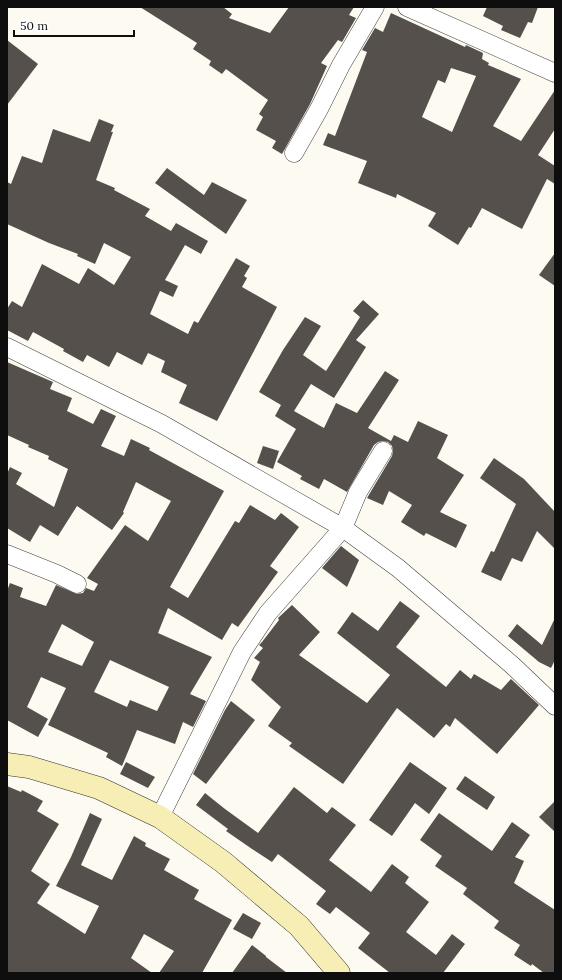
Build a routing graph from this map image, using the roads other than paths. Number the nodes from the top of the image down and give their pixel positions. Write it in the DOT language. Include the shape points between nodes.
graph roads {
  1 [pos="375,7"];
  2 [pos="407,7"];
  3 [pos="555,73"];
  4 [pos="294,153"];
  5 [pos="7,347"];
  6 [pos="383,451"];
  7 [pos="343,528"];
  8 [pos="7,554"];
  9 [pos="77,584"];
  10 [pos="555,706"];
  11 [pos="7,764"];
  12 [pos="160,818"];
  13 [pos="339,973"];
  1 -- 4 [label="street"];
  2 -- 3 [label="street"];
  5 -- 7 [label="street" via="162,424"];
  6 -- 7 [label="street" via="358,492"];
  7 -- 10 [label="street" via="398,568 512,665"];
  7 -- 12 [label="street" via="268,613 242,652"];
  8 -- 9 [label="street"];
  11 -- 12 [label="main road" via="29,767 98,788"];
  12 -- 13 [label="main road" via="223,862 299,926"];
}
